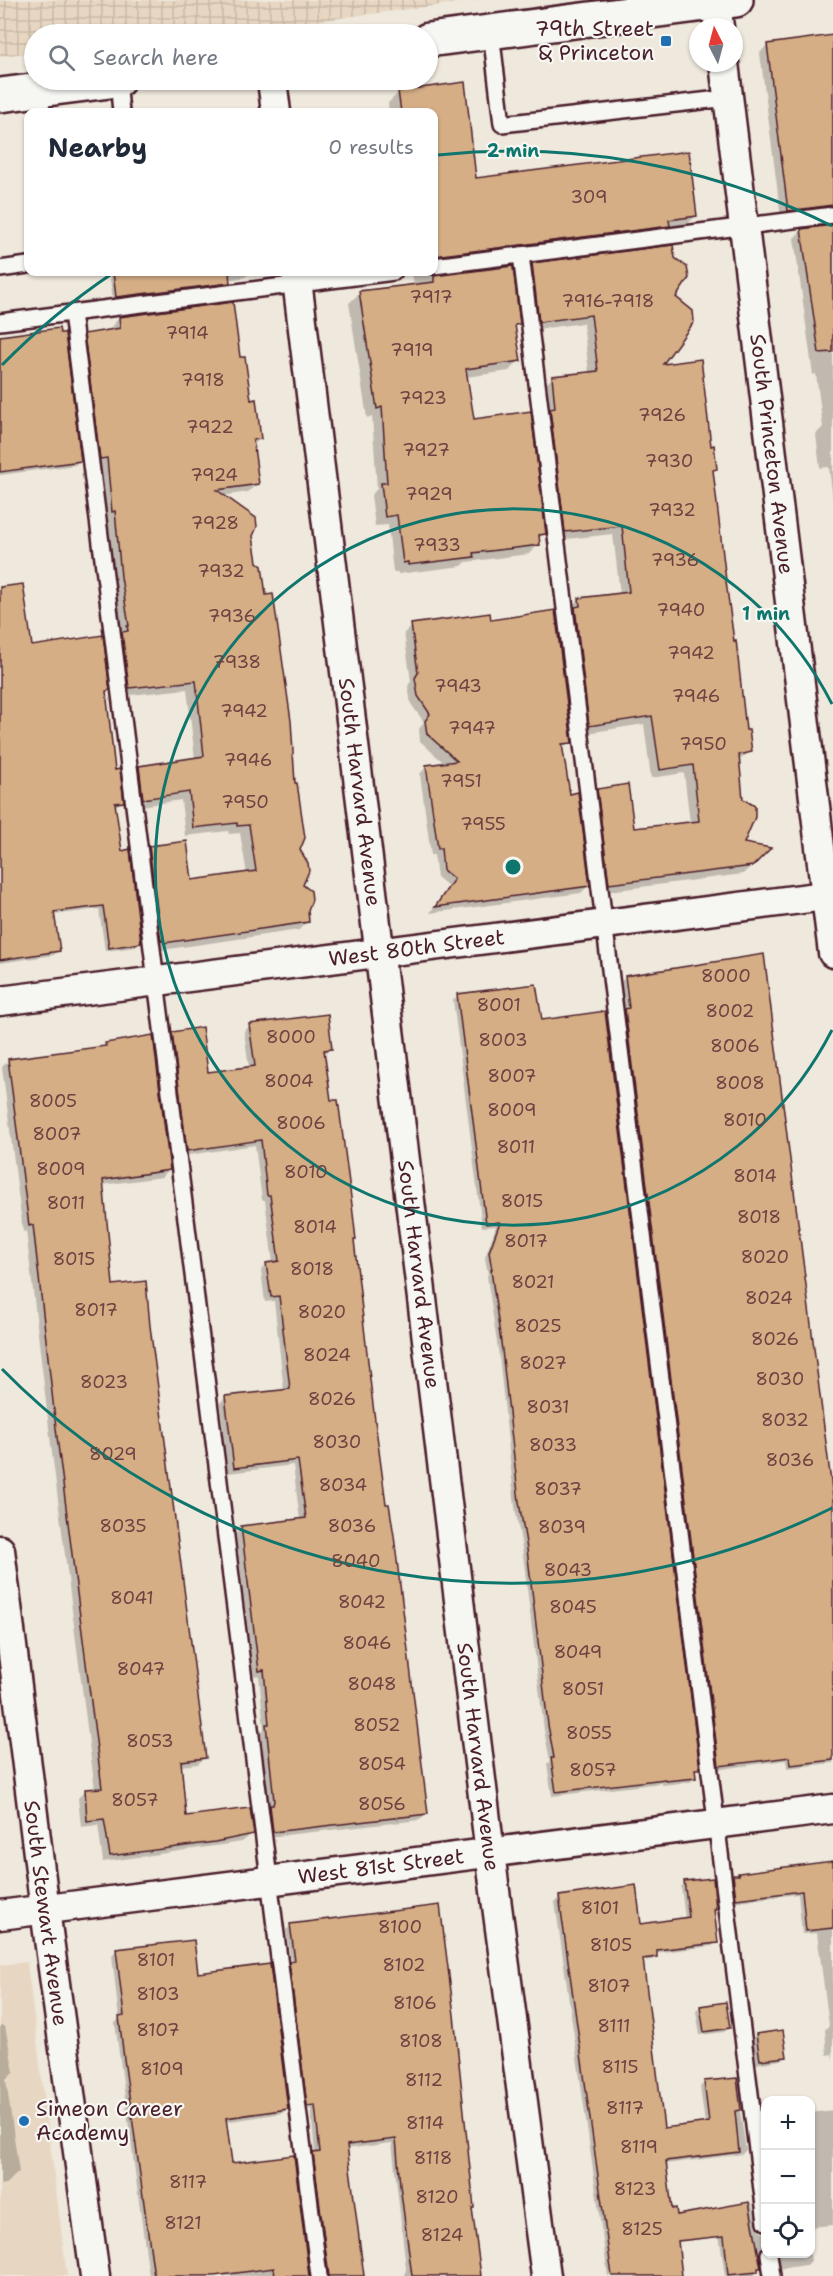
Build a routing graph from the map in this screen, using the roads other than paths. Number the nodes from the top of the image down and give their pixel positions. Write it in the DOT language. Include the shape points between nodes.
graph roads {
  1 [pos="724,10"];
  2 [pos="491,32"];
  3 [pos="438,39"];
  4 [pos="724,72"];
  5 [pos="81,90"];
  6 [pos="119,90"];
  7 [pos="273,90"];
  8 [pos="0,94"];
  9 [pos="728,98"];
  10 [pos="40,101"];
  11 [pos="121,108"];
  12 [pos="276,108"];
  13 [pos="833,215"];
  14 [pos="742,227"];
  15 [pos="521,255"];
  16 [pos="438,265"];
  17 [pos="24,266"];
  18 [pos="0,269"];
  19 [pos="329,276"];
  20 [pos="297,278"];
  21 [pos="72,313"];
  22 [pos="0,322"];
  23 [pos="829,895"];
  24 [pos="605,924"];
  25 [pos="380,952"];
  26 [pos="833,953"];
  27 [pos="156,981"];
  28 [pos="0,1001"];
  29 [pos="0,1551"];
  30 [pos="833,1809"];
  31 [pos="717,1824"];
  32 [pos="490,1853"];
  33 [pos="269,1881"];
  34 [pos="45,1910"];
  35 [pos="0,1915"];
  36 [pos="763,2204"];
  37 [pos="770,2258"];
  38 [pos="95,2276"];
  39 [pos="319,2276"];
  40 [pos="546,2276"];
  41 [pos="772,2276"];
  1 -- 2 [label="main road"];
  2 -- 3 [label="main road"];
  2 -- 9 [label="lane" via="502,124"];
  4 -- 9 [label="street, South Princeton Avenue"];
  5 -- 10 [label="main road"];
  6 -- 11 [label="lane"];
  7 -- 12 [label="street"];
  8 -- 10 [label="main road"];
  9 -- 14 [label="street, South Princeton Avenue"];
  13 -- 14 [label="lane"];
  14 -- 15 [label="lane"];
  14 -- 23 [label="street, South Princeton Avenue"];
  15 -- 16 [label="lane"];
  15 -- 24 [label="lane"];
  17 -- 18 [label="lane"];
  19 -- 20 [label="lane"];
  20 -- 21 [label="lane"];
  20 -- 25 [label="street, South Harvard Avenue"];
  21 -- 22 [label="lane"];
  21 -- 27 [label="lane"];
  23 -- 24 [label="street, West 80th Street"];
  23 -- 26 [label="street, South Princeton Avenue"];
  24 -- 25 [label="street, West 80th Street"];
  24 -- 31 [label="lane"];
  25 -- 27 [label="street, West 80th Street"];
  25 -- 32 [label="street, South Harvard Avenue"];
  27 -- 28 [label="street, West 80th Street"];
  27 -- 33 [label="lane"];
  29 -- 34 [label="street, South Stewart Avenue"];
  30 -- 31 [label="street, West 81st Street"];
  31 -- 32 [label="street, West 81st Street"];
  31 -- 36 [label="lane"];
  32 -- 33 [label="street, West 81st Street"];
  32 -- 40 [label="street, South Harvard Avenue"];
  33 -- 34 [label="street, West 81st Street"];
  33 -- 39 [label="lane"];
  34 -- 35 [label="street, West 81st Street"];
  34 -- 38 [label="street, South Stewart Avenue"];
  37 -- 41 [label="lane"];
}
